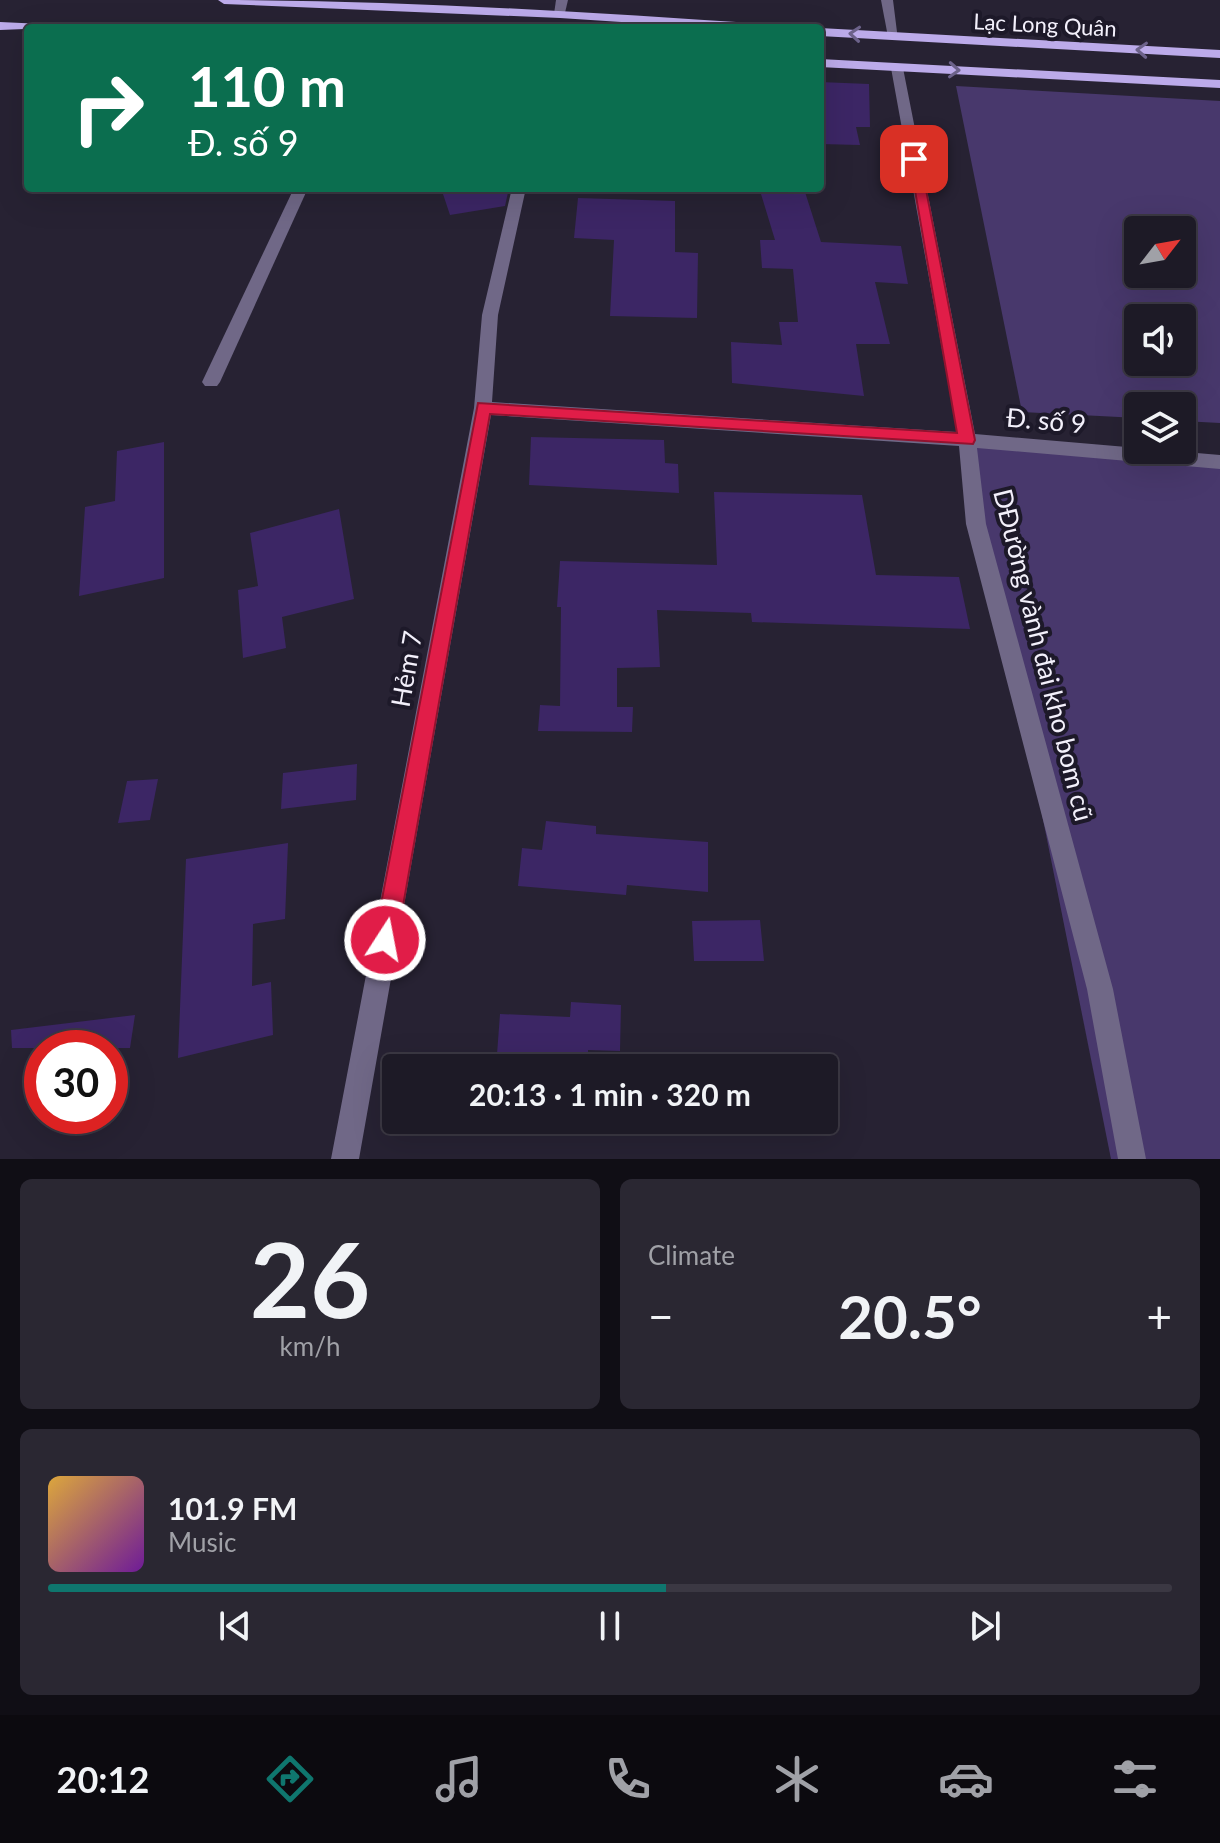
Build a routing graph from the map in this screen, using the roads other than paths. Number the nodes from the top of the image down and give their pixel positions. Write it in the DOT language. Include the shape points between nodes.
graph roads {
  1 [pos="224,0"];
  2 [pos="562,0"];
  3 [pos="887,0"];
  4 [pos="372,3"];
  5 [pos="560,14"];
  6 [pos="557,24"];
  7 [pos="707,24"];
  8 [pos="0,26"];
  9 [pos="24,27"];
  10 [pos="824,32"];
  11 [pos="894,37"];
  12 [pos="1220,54"];
  13 [pos="824,63"];
  14 [pos="897,68"];
  15 [pos="1220,84"];
  16 [pos="299,192"];
  17 [pos="518,192"];
  18 [pos="211,382"];
  19 [pos="483,408"];
  20 [pos="967,440"];
  21 [pos="1220,462"];
  22 [pos="345,1159"];
  23 [pos="1132,1159"];
  1 -- 4 [label="main road"];
  2 -- 5 [label="street"];
  3 -- 11 [label="street"];
  4 -- 5 [label="main road"];
  5 -- 6 [label="main road"];
  5 -- 7 [label="main road"];
  8 -- 9 [label="main road"];
  11 -- 10 [label="main road, Lạc Long Quân, one-way"];
  12 -- 11 [label="main road, Lạc Long Quân, one-way"];
  11 -- 14 [label="main road"];
  13 -- 14 [label="main road, Lạc Long Quân"];
  14 -- 15 [label="main road, Lạc Long Quân, one-way"];
  14 -- 20 [label="street, DĐường vành đai kho bom cũ"];
  16 -- 18 [label="street"];
  17 -- 19 [label="street, Hẻm 7" via="490,315"];
  19 -- 20 [label="street, Đ. số 9"];
  19 -- 22 [label="street, Hẻm 7"];
  20 -- 21 [label="street, Đ. số 9"];
  20 -- 23 [label="street, DĐường vành đai kho bom cũ" via="976,524 1100,989"];
}
